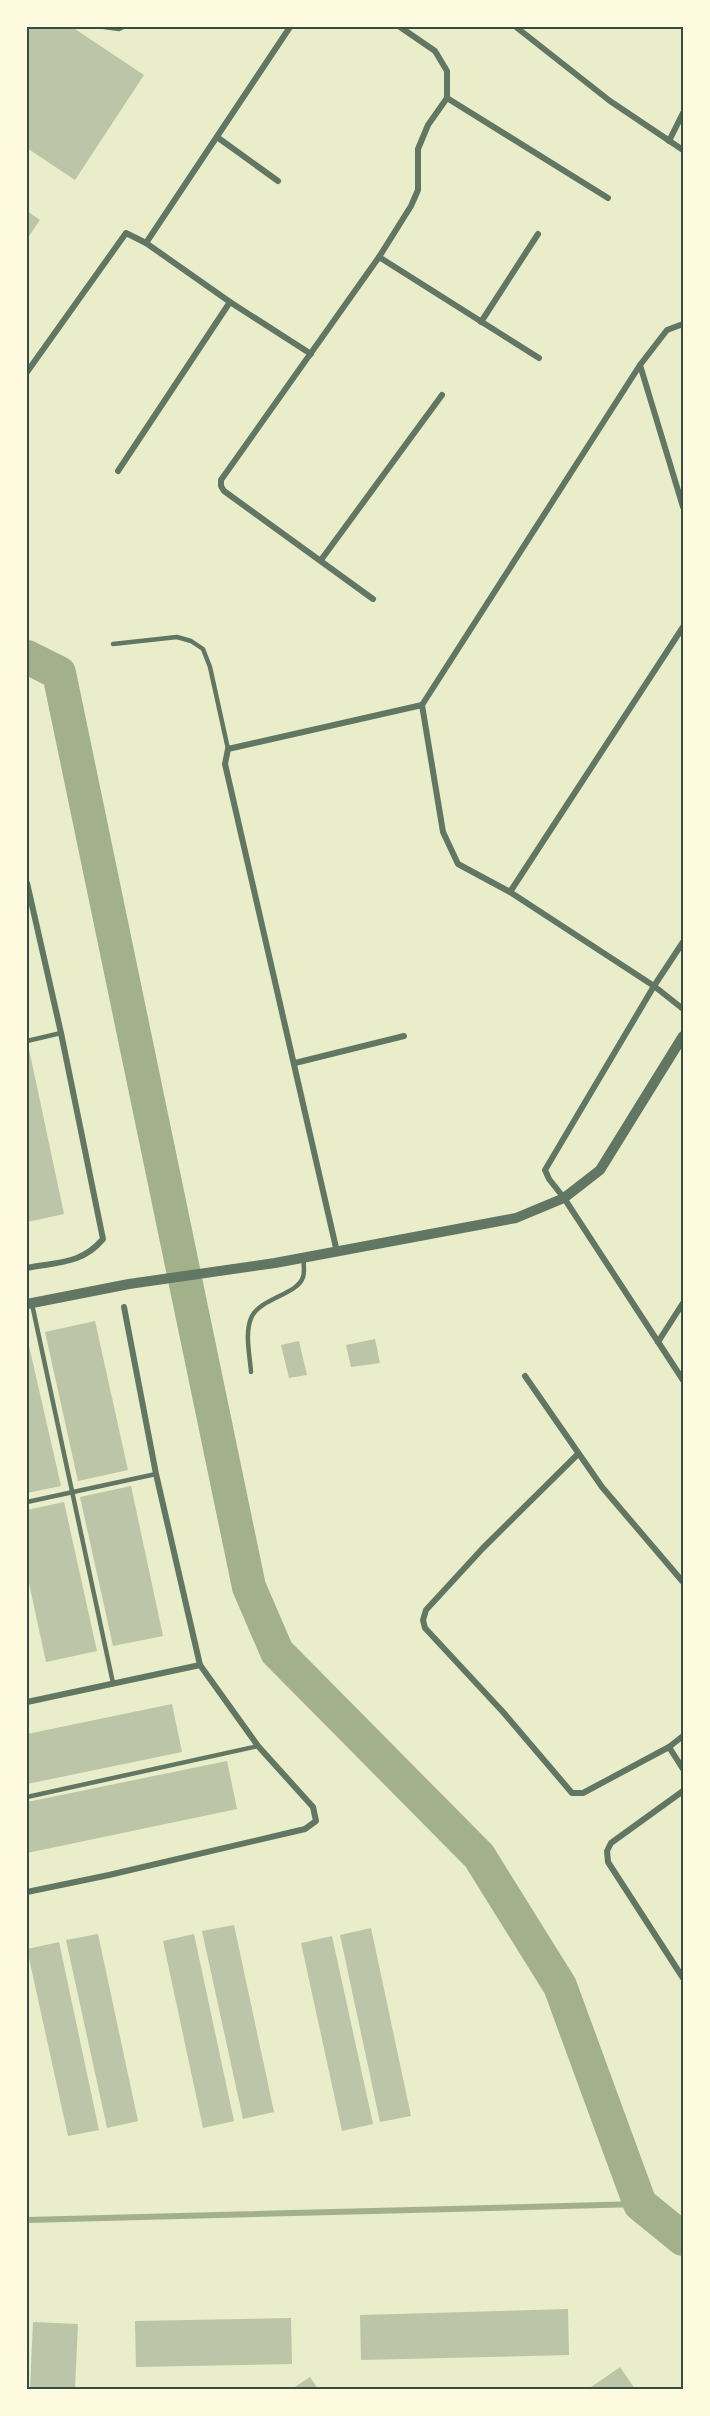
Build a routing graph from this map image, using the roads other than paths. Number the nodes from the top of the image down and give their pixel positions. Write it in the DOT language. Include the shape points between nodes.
graph roads {
  1 [pos="104,27"];
  2 [pos="123,27"];
  3 [pos="290,27"];
  4 [pos="400,27"];
  5 [pos="516,27"];
  6 [pos="447,98"];
  7 [pos="683,113"];
  8 [pos="217,137"];
  9 [pos="669,141"];
  10 [pos="683,150"];
  11 [pos="279,182"];
  12 [pos="608,198"];
  13 [pos="538,234"];
  14 [pos="146,243"];
  15 [pos="379,257"];
  16 [pos="230,302"];
  17 [pos="481,322"];
  18 [pos="683,324"];
  19 [pos="311,354"];
  20 [pos="539,358"];
  21 [pos="640,365"];
  22 [pos="27,372"];
  23 [pos="441,395"];
  24 [pos="118,471"];
  25 [pos="683,507"];
  26 [pos="321,560"];
  27 [pos="373,599"];
  28 [pos="683,627"];
  29 [pos="113,644"];
  30 [pos="422,705"];
  31 [pos="228,749"];
  32 [pos="27,883"];
  33 [pos="510,892"];
  34 [pos="683,942"];
  35 [pos="654,986"];
  36 [pos="683,1009"];
  37 [pos="61,1033"];
  38 [pos="404,1036"];
  39 [pos="683,1036"];
  40 [pos="27,1041"];
  41 [pos="295,1063"];
  42 [pos="564,1198"];
  43 [pos="337,1252"];
  44 [pos="304,1258"];
  45 [pos="27,1268"];
  46 [pos="683,1303"];
  47 [pos="30,1304"];
  48 [pos="124,1307"];
  49 [pos="658,1342"];
  50 [pos="251,1372"];
  51 [pos="525,1376"];
  52 [pos="683,1380"];
  53 [pos="578,1454"];
  54 [pos="156,1474"];
  55 [pos="73,1492"];
  56 [pos="27,1502"];
  57 [pos="683,1582"];
  58 [pos="200,1665"];
  59 [pos="112,1683"];
  60 [pos="28,1699"];
  61 [pos="683,1736"];
  62 [pos="258,1746"];
  63 [pos="669,1747"];
  64 [pos="683,1769"];
  65 [pos="683,1791"];
  66 [pos="27,1797"];
  67 [pos="27,1892"];
  68 [pos="683,1978"];
  1 -- 2 [label="lane"];
  3 -- 8 [label="street"];
  4 -- 6 [label="street" via="435,51 447,71"];
  5 -- 9 [label="street" via="610,101"];
  6 -- 12 [label="street"];
  6 -- 15 [label="street" via="417,149 418,190"];
  7 -- 9 [label="street"];
  8 -- 11 [label="street"];
  8 -- 14 [label="street"];
  9 -- 10 [label="street"];
  13 -- 17 [label="street"];
  14 -- 16 [label="street"];
  14 -- 22 [label="street" via="124,235"];
  15 -- 17 [label="street"];
  15 -- 19 [label="street"];
  16 -- 19 [label="street"];
  16 -- 24 [label="street"];
  17 -- 20 [label="street"];
  18 -- 21 [label="street" via="667,330"];
  19 -- 26 [label="street" via="221,480 221,486"];
  21 -- 25 [label="street"];
  21 -- 30 [label="street"];
  23 -- 26 [label="street"];
  26 -- 27 [label="street"];
  28 -- 33 [label="street"];
  29 -- 31 [label="lane" via="177,637 202,649"];
  30 -- 31 [label="street"];
  30 -- 33 [label="street" via="442,832 458,864"];
  31 -- 41 [label="street" via="225,764"];
  32 -- 37 [label="street"];
  33 -- 35 [label="street"];
  34 -- 35 [label="street"];
  35 -- 36 [label="street"];
  35 -- 42 [label="street" via="547,1165 549,1179"];
  37 -- 40 [label="lane"];
  37 -- 45 [label="street" via="103,1239 82,1258"];
  38 -- 41 [label="street"];
  39 -- 42 [label="street" via="600,1170"];
  41 -- 43 [label="street"];
  42 -- 43 [label="street" via="516,1218"];
  42 -- 49 [label="street"];
  43 -- 44 [label="street"];
  44 -- 47 [label="street" via="129,1284"];
  44 -- 50 [label="lane" via="299,1284 259,1307 252,1317"];
  46 -- 49 [label="street"];
  47 -- 55 [label="lane"];
  48 -- 54 [label="street"];
  49 -- 52 [label="street"];
  51 -- 53 [label="street"];
  53 -- 57 [label="street"];
  53 -- 63 [label="street" via="426,1610 425,1628 572,1793 583,1793"];
  54 -- 55 [label="lane"];
  54 -- 58 [label="street"];
  55 -- 56 [label="lane"];
  55 -- 59 [label="lane"];
  58 -- 59 [label="street"];
  58 -- 62 [label="street"];
  59 -- 60 [label="street"];
  61 -- 63 [label="street"];
  62 -- 66 [label="lane"];
  62 -- 67 [label="street" via="314,1807 316,1821 305,1829"];
  63 -- 64 [label="street"];
  65 -- 68 [label="street" via="611,1843 607,1851 608,1862"];
}
